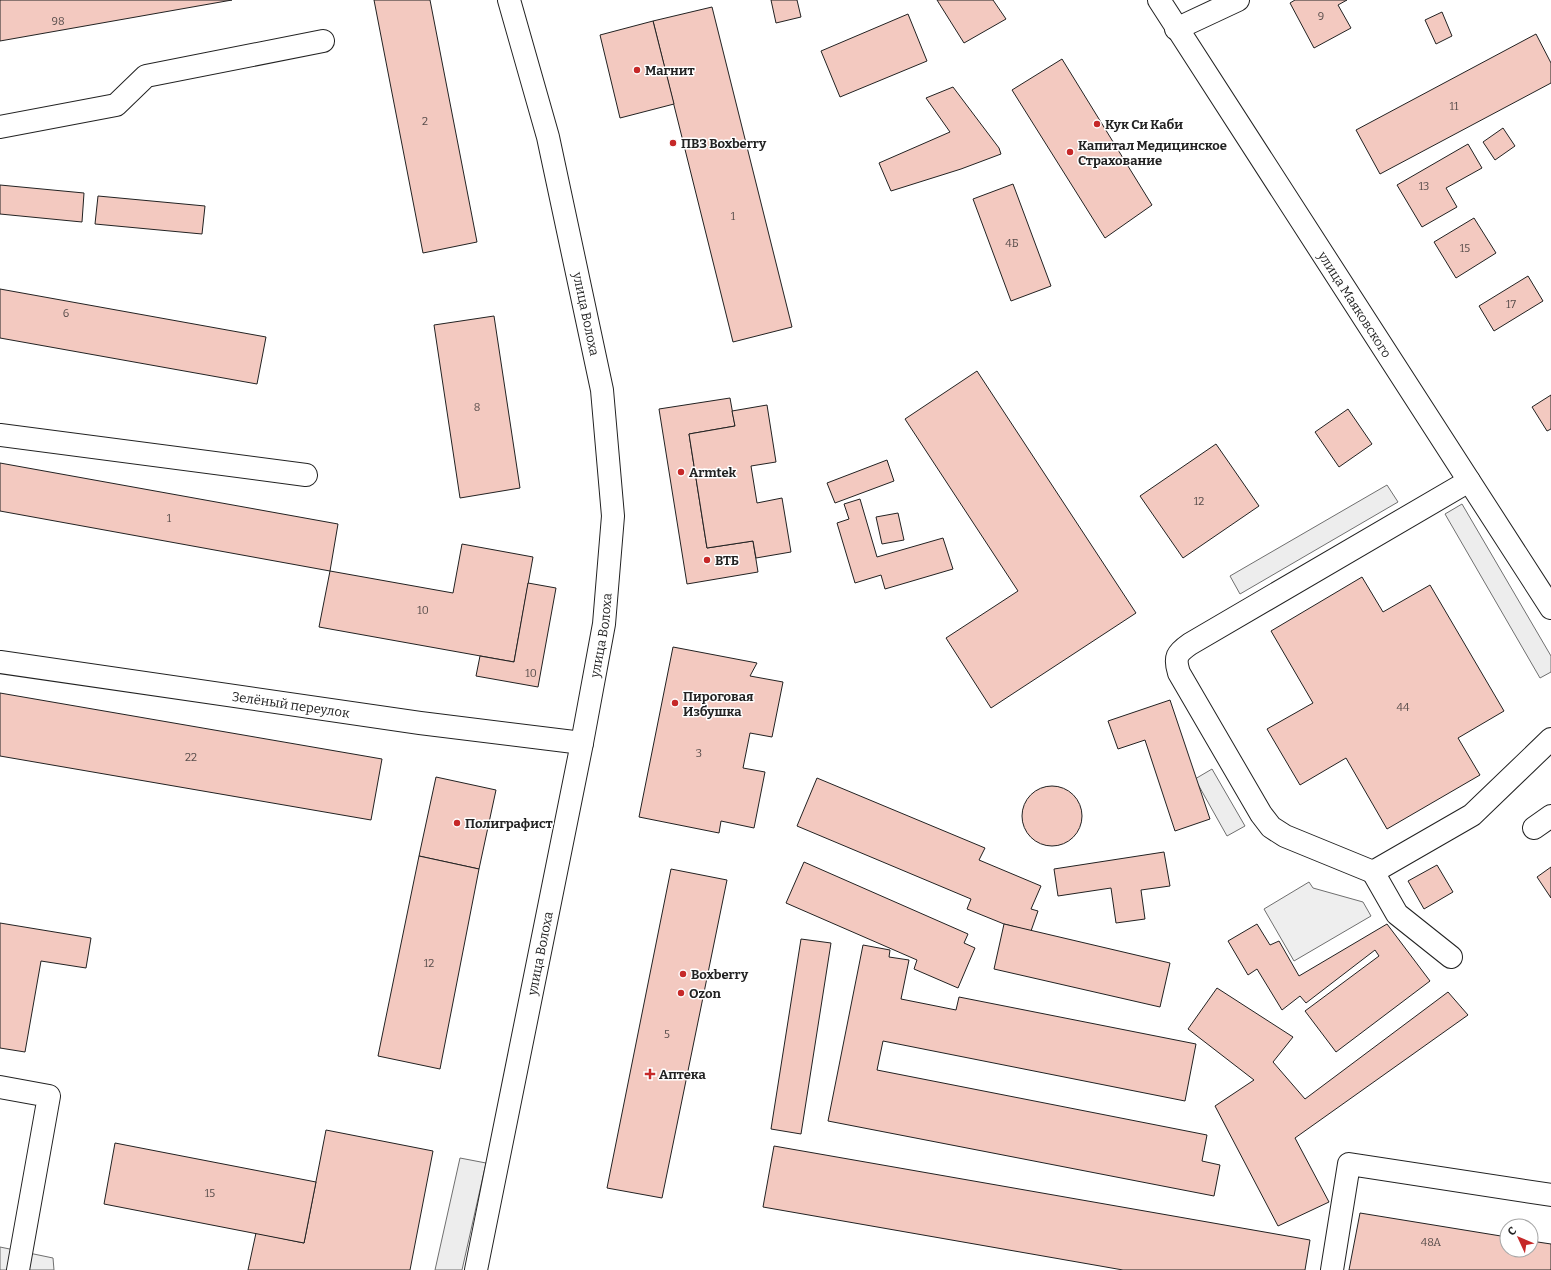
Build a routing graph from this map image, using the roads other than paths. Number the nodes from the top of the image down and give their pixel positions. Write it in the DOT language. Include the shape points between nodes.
graph roads {
  1 [pos="509,0"];
  2 [pos="1159,0"];
  3 [pos="1238,0"];
  4 [pos="1176,29"];
  5 [pos="323,41"];
  6 [pos="0,127"];
  7 [pos="0,435"];
  8 [pos="306,475"];
  9 [pos="1469,481"];
  10 [pos="1551,608"];
  11 [pos="0,662"];
  12 [pos="1551,739"];
  13 [pos="582,743"];
  14 [pos="1373,872"];
  15 [pos="1451,957"];
  16 [pos="0,1087"];
  17 [pos="1551,1195"];
  18 [pos="18,1270"];
  19 [pos="476,1270"];
  20 [pos="1332,1270"];
  1 -- 13 [label="street, улица Волоха" via="548,137 602,390 613,516 604,624"];
  2 -- 4 [label="street, улица Маяковского"];
  3 -- 4 [label="street"];
  4 -- 9 [label="street, улица Маяковского"];
  5 -- 6 [label="street" via="146,76 116,105"];
  7 -- 8 [label="street"];
  9 -- 10 [label="street, улица Маяковского"];
  9 -- 14 [label="street" via="1190,644 1180,652 1176,663 1179,673 1271,827 1285,836"];
  11 -- 13 [label="street, Зелёный переулок" via="420,723"];
  12 -- 14 [label="street" via="1472,815"];
  13 -- 19 [label="street, улица Волоха"];
  14 -- 15 [label="street" via="1397,914"];
  16 -- 18 [label="street" via="49,1096"];
  17 -- 20 [label="street" via="1349,1164"];
}
